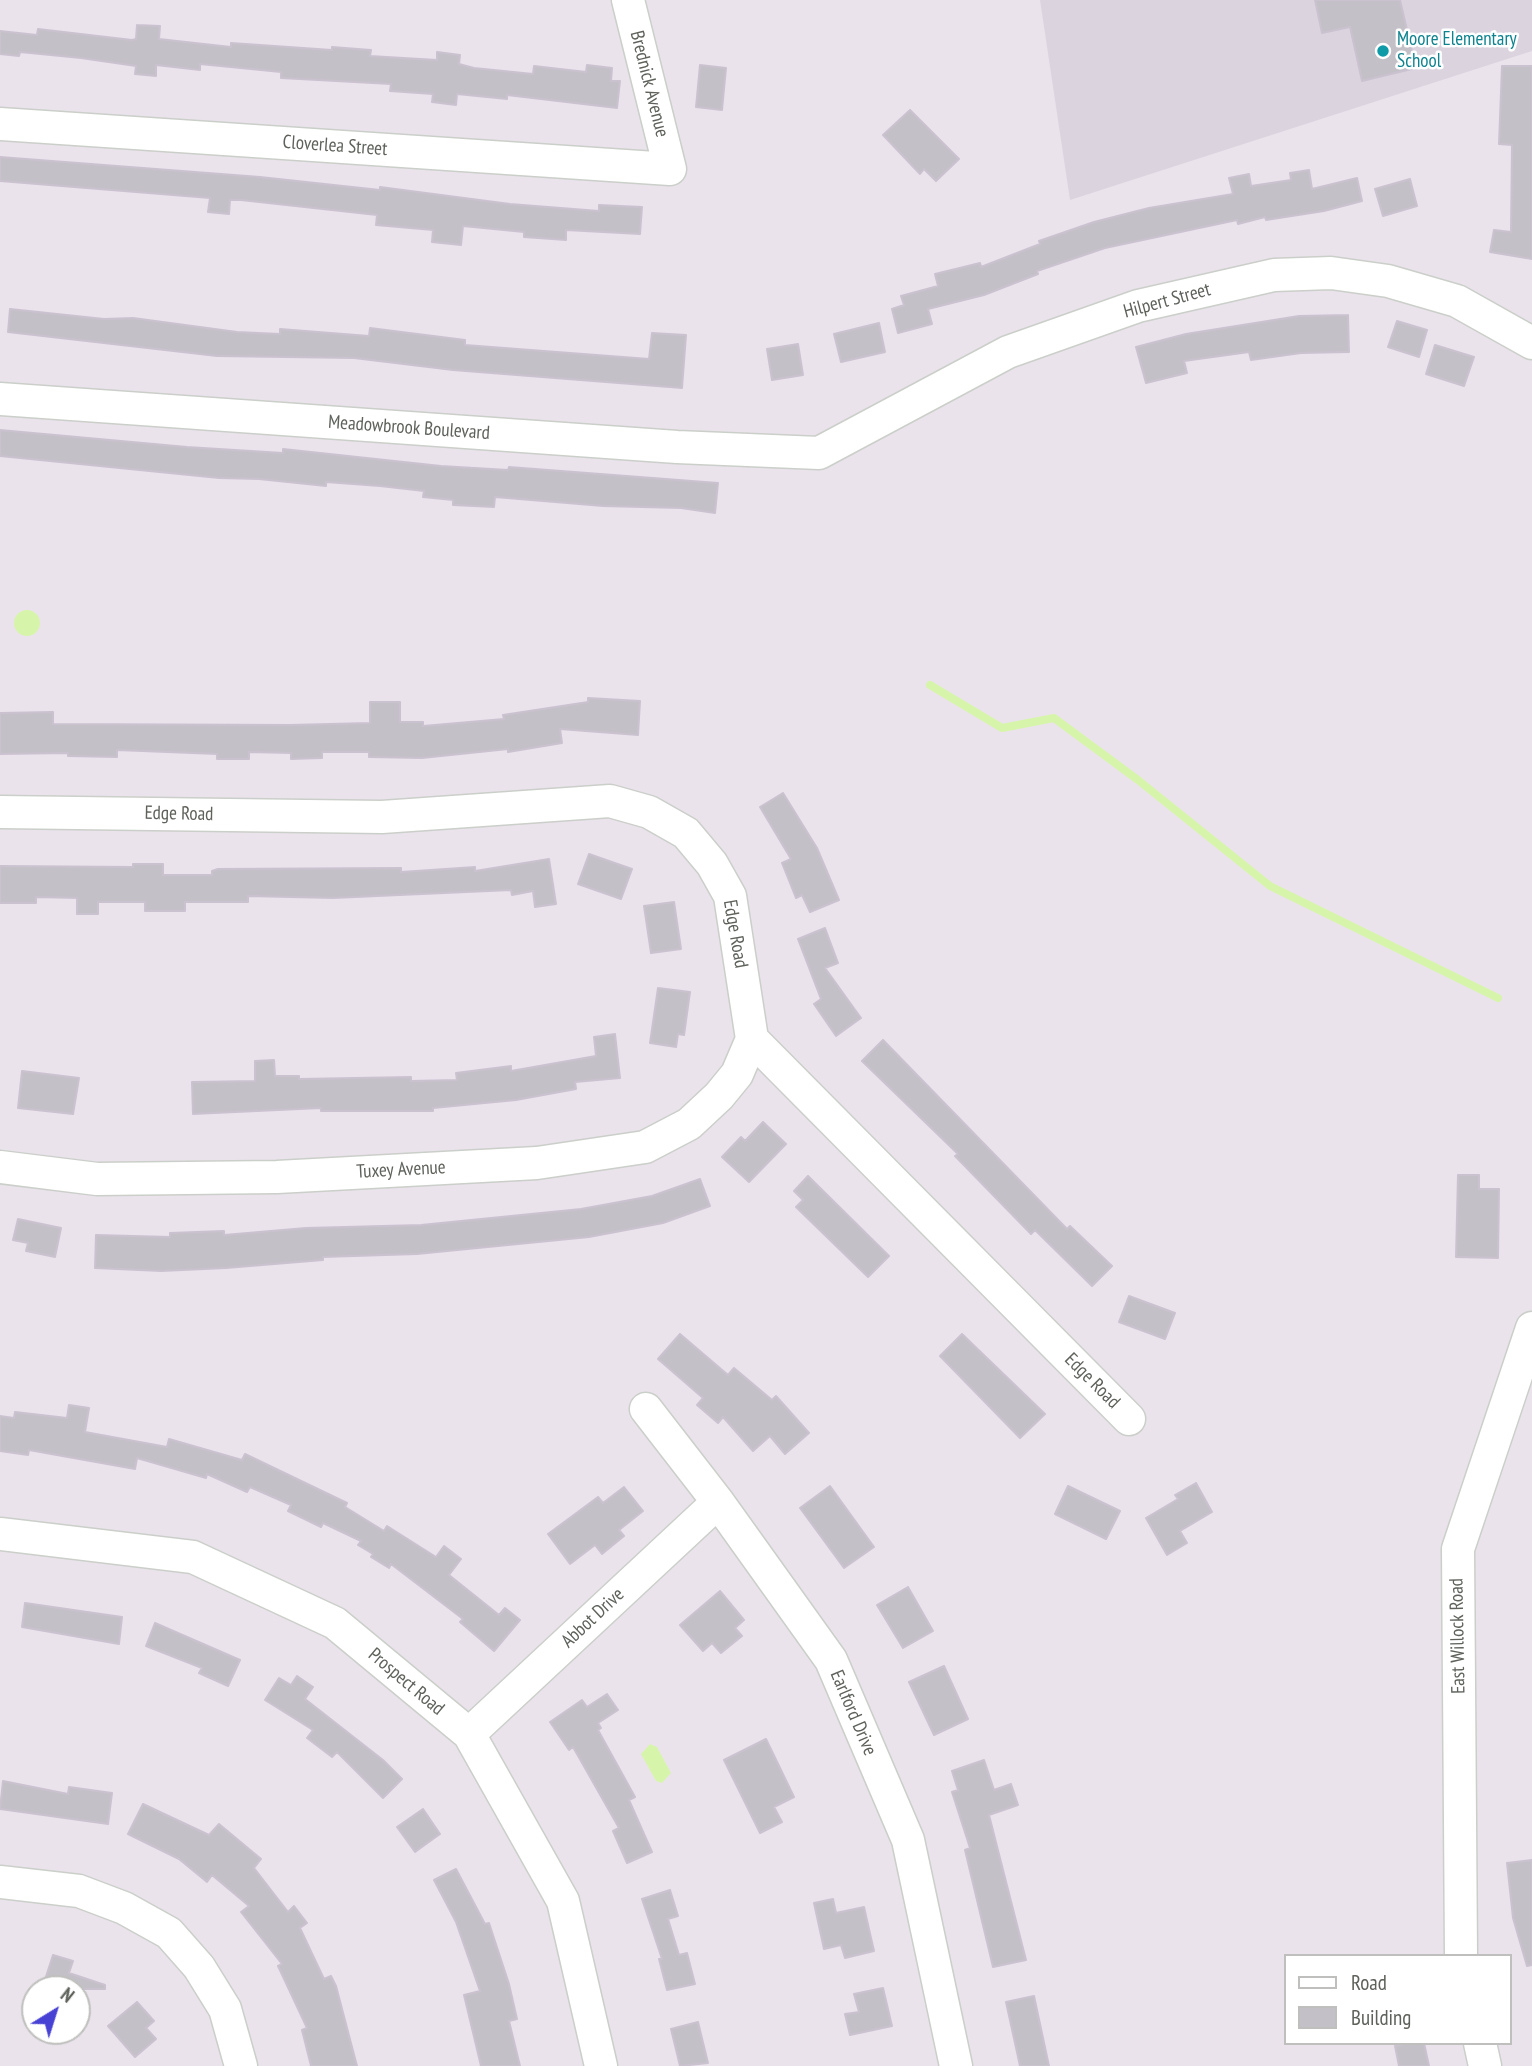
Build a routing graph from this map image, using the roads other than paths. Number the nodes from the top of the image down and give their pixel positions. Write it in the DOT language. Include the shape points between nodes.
graph roads {
  1 [pos="628,0"];
  2 [pos="0,124"];
  3 [pos="670,169"];
  4 [pos="1532,343"];
  5 [pos="0,399"];
  6 [pos="819,453"];
  7 [pos="0,812"];
  8 [pos="752,1039"];
  9 [pos="0,1167"];
  10 [pos="1532,1328"];
  11 [pos="646,1409"];
  12 [pos="1129,1419"];
  13 [pos="718,1502"];
  14 [pos="0,1534"];
  15 [pos="469,1734"];
  16 [pos="0,1882"];
  17 [pos="1461,1954"];
  18 [pos="1480,2045"];
  19 [pos="241,2066"];
  20 [pos="601,2066"];
  21 [pos="956,2066"];
  22 [pos="1485,2066"];
  1 -- 3 [label="street, Brednick Avenue"];
  2 -- 3 [label="street, Cloverlea Street"];
  4 -- 6 [label="street, Hilpert Street" via="1457,301 1388,281 1331,273 1274,275 1138,306 1008,352"];
  5 -- 6 [label="street, Meadowbrook Boulevard"];
  7 -- 8 [label="street, Edge Road" via="382,817 610,801 649,812 686,833 712,864 730,896"];
  8 -- 9 [label="street, Tuxey Avenue" via="737,1074 719,1096 689,1124 645,1147 537,1163 277,1177 97,1179"];
  8 -- 12 [label="street, Edge Road"];
  10 -- 17 [label="street, East Willock Road" via="1458,1549"];
  11 -- 13 [label="street, Earlford Drive"];
  13 -- 15 [label="street, Abbot Drive"];
  13 -- 21 [label="street, Earlford Drive" via="831,1660 908,1840"];
  14 -- 15 [label="street, Prospect Road" via="193,1557 334,1623"];
  15 -- 20 [label="street, Prospect Road" via="563,1901"];
  16 -- 19 [label="street" via="79,1891 124,1908 169,1933 199,1966 225,2009"];
  18 -- 22 [label="street"];
}
